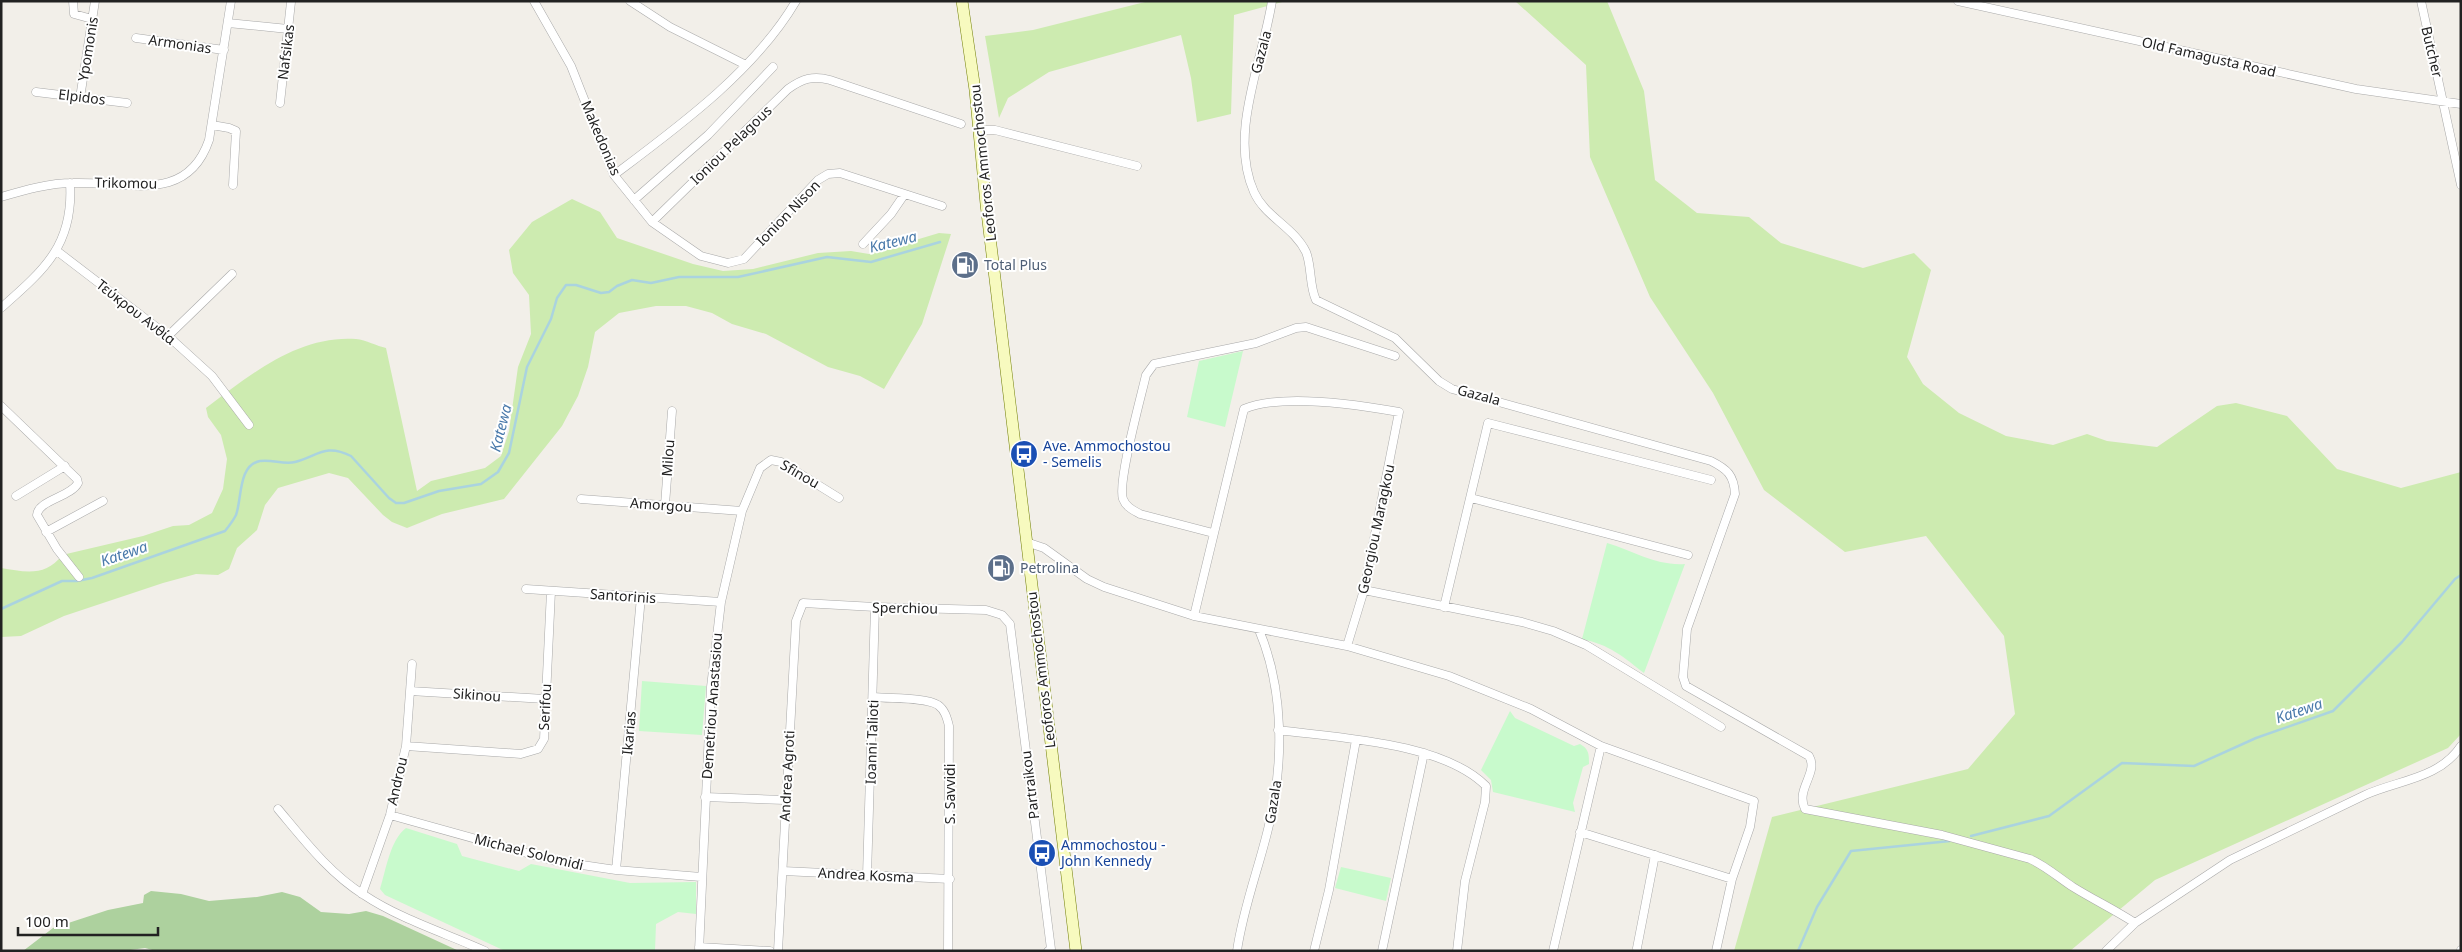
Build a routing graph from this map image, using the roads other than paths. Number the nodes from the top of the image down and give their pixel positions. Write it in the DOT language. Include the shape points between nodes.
graph roads {
  1 [pos="73,1"];
  2 [pos="96,1"];
  3 [pos="231,1"];
  4 [pos="534,1"];
  5 [pos="630,1"];
  6 [pos="796,1"];
  7 [pos="962,1"];
  8 [pos="1272,1"];
  9 [pos="1958,1"];
  10 [pos="2420,1"];
  11 [pos="291,2"];
  12 [pos="92,19"];
  13 [pos="228,23"];
  14 [pos="288,29"];
  15 [pos="136,38"];
  16 [pos="224,50"];
  17 [pos="746,65"];
  18 [pos="773,67"];
  19 [pos="36,92"];
  20 [pos="80,98"];
  21 [pos="2443,102"];
  22 [pos="127,103"];
  23 [pos="280,103"];
  24 [pos="2461,104"];
  25 [pos="961,124"];
  26 [pos="212,125"];
  27 [pos="979,130"];
  28 [pos="1137,166"];
  29 [pos="614,175"];
  30 [pos="70,183"];
  31 [pos="232,185"];
  32 [pos="2461,185"];
  33 [pos="904,195"];
  34 [pos="1,197"];
  35 [pos="634,200"];
  36 [pos="942,206"];
  37 [pos="652,222"];
  38 [pos="863,244"];
  39 [pos="57,251"];
  40 [pos="750,252"];
  41 [pos="232,274"];
  42 [pos="1,308"];
  43 [pos="168,336"];
  44 [pos="1395,356"];
  45 [pos="1,406"];
  46 [pos="672,411"];
  47 [pos="249,425"];
  48 [pos="65,466"];
  49 [pos="760,468"];
  50 [pos="1711,480"];
  51 [pos="16,496"];
  52 [pos="839,498"];
  53 [pos="1471,498"];
  54 [pos="581,500"];
  55 [pos="103,501"];
  56 [pos="665,505"];
  57 [pos="742,511"];
  58 [pos="46,532"];
  59 [pos="1213,533"];
  60 [pos="1026,542"];
  61 [pos="1688,555"];
  62 [pos="79,576"];
  63 [pos="526,589"];
  64 [pos="1364,590"];
  65 [pos="551,591"];
  66 [pos="641,597"];
  67 [pos="721,602"];
  68 [pos="803,603"];
  69 [pos="875,608"];
  70 [pos="1444,608"];
  71 [pos="1194,616"];
  72 [pos="1006,618"];
  73 [pos="1260,630"];
  74 [pos="1347,646"];
  75 [pos="412,664"];
  76 [pos="410,691"];
  77 [pos="874,697"];
  78 [pos="545,699"];
  79 [pos="1722,727"];
  80 [pos="1278,730"];
  81 [pos="1356,740"];
  82 [pos="406,746"];
  83 [pos="1602,746"];
  84 [pos="2461,746"];
  85 [pos="1424,753"];
  86 [pos="706,796"];
  87 [pos="785,800"];
  88 [pos="278,809"];
  89 [pos="390,815"];
  90 [pos="1580,832"];
  91 [pos="1655,855"];
  92 [pos="616,870"];
  93 [pos="783,871"];
  94 [pos="701,876"];
  95 [pos="867,876"];
  96 [pos="950,879"];
  97 [pos="1732,879"];
  98 [pos="362,894"];
  99 [pos="2135,923"];
  100 [pos="1637,948"];
  101 [pos="699,949"];
  102 [pos="485,951"];
  103 [pos="770,951"];
  104 [pos="778,951"];
  105 [pos="948,951"];
  106 [pos="1048,951"];
  107 [pos="1076,951"];
  108 [pos="1237,951"];
  109 [pos="1314,951"];
  110 [pos="1382,951"];
  111 [pos="1457,951"];
  112 [pos="1553,951"];
  113 [pos="1716,951"];
  114 [pos="2106,951"];
  1 -- 12 [label="street" via="74,14"];
  2 -- 12 [label="street, Ypomonis"];
  3 -- 13 [label="street, Trikomou"];
  4 -- 29 [label="street, Makedonias" via="571,66"];
  5 -- 17 [label="street" via="670,27"];
  6 -- 17 [label="street" via="772,37"];
  7 -- 27 [label="main road, Leoforos Ammochostou"];
  8 -- 99 [label="street, Gazala" via="1251,89 1246,169 1254,193 1265,208 1299,240 1306,254 1311,289 1316,300 1395,338 1439,381 1452,389 1711,461 1724,468 1731,475 1735,494 1687,629 1682,677 1686,686 1809,756 1812,767 1802,795 1805,809 1942,835 2030,859"];
  9 -- 21 [label="street, Old Famagusta Road" via="2356,90"];
  10 -- 21 [label="street, Butcher"];
  11 -- 14 [label="street, Nafsikas"];
  12 -- 20 [label="street, Ypomonis"];
  13 -- 14 [label="street"];
  13 -- 16 [label="street, Trikomou"];
  14 -- 23 [label="street, Nafsikas"];
  15 -- 16 [label="street, Armonias"];
  16 -- 26 [label="street, Trikomou"];
  17 -- 29 [label="street" via="673,131"];
  18 -- 35 [label="street" via="708,135"];
  19 -- 20 [label="street, Elpidos"];
  20 -- 22 [label="street, Elpidos"];
  21 -- 24 [label="street, Old Famagusta Road"];
  21 -- 32 [label="street, Butcher"];
  25 -- 37 [label="street, Ioniou Pelagous" via="815,77 805,78 788,89"];
  26 -- 30 [label="street, Trikomou" via="201,159 195,168 179,179 156,185"];
  26 -- 31 [label="street" via="236,132"];
  27 -- 28 [label="street" via="995,130"];
  27 -- 60 [label="main road, Leoforos Ammochostou"];
  29 -- 35 [label="street, Makedonias"];
  30 -- 34 [label="street, Trikomou" via="32,188"];
  30 -- 39 [label="street" via="69,213"];
  33 -- 36 [label="street, Ionion Nison"];
  33 -- 38 [label="street"];
  33 -- 40 [label="street, Ionion Nison" via="840,174 824,176"];
  35 -- 37 [label="street, Makedonias"];
  37 -- 40 [label="street, Makedonias" via="701,256 719,262 736,262"];
  39 -- 42 [label="street"];
  39 -- 43 [label="street, Τεύκρου Ανθία"];
  41 -- 43 [label="street"];
  43 -- 47 [label="street, Τεύκρου Ανθία" via="212,376"];
  44 -- 59 [label="street" via="1306,327 1256,344 1154,364 1146,375 1122,483 1124,502 1140,514"];
  45 -- 48 [label="street"];
  46 -- 56 [label="street, Milou"];
  48 -- 51 [label="street"];
  48 -- 58 [label="street" via="78,483 74,489 38,509 38,518"];
  49 -- 52 [label="street, Sfinou" via="771,460 781,462"];
  49 -- 57 [label="street, Demetriou Anastasiou"];
  50 -- 53 [label="street" via="1488,423"];
  53 -- 61 [label="street"];
  53 -- 70 [label="street"];
  54 -- 56 [label="street, Amorgou"];
  55 -- 58 [label="street"];
  56 -- 57 [label="street, Amorgou"];
  57 -- 67 [label="street, Demetriou Anastasiou"];
  58 -- 62 [label="street"];
  59 -- 64 [label="street, Georgiou Maragkou" via="1244,409 1277,403 1345,402 1399,412"];
  59 -- 71 [label="street"];
  60 -- 71 [label="street" via="1044,548 1095,583"];
  60 -- 107 [label="main road, Leoforos Ammochostou"];
  63 -- 65 [label="street, Santorinis"];
  64 -- 70 [label="street"];
  64 -- 74 [label="street, Georgiou Maragkou"];
  65 -- 66 [label="street, Santorinis"];
  65 -- 78 [label="street, Serifou"];
  66 -- 67 [label="street, Santorinis"];
  66 -- 92 [label="street, Ikarias"];
  67 -- 86 [label="street, Demetriou Anastasiou"];
  68 -- 69 [label="street, Sperchiou"];
  68 -- 87 [label="street, Andrea Agroti" via="796,621"];
  69 -- 72 [label="street, Sperchiou" via="986,610"];
  69 -- 77 [label="street, Ioanni Talioti"];
  70 -- 79 [label="street" via="1522,622 1584,644"];
  71 -- 73 [label="street"];
  72 -- 106 [label="street, Partraikou" via="1013,630 1051,949"];
  73 -- 74 [label="street"];
  73 -- 80 [label="street, Gazala" via="1268,651 1278,707"];
  74 -- 83 [label="street" via="1449,676 1531,709"];
  75 -- 76 [label="street, Androu"];
  76 -- 78 [label="street, Sikinou"];
  76 -- 82 [label="street, Androu"];
  77 -- 95 [label="street, Ioanni Talioti"];
  77 -- 96 [label="street, S. Savvidi" via="930,702 947,716 950,726"];
  78 -- 82 [label="street, Serifou" via="544,739 535,752 521,754"];
  80 -- 81 [label="street"];
  80 -- 108 [label="street, Gazala" via="1280,760 1270,824 1241,924"];
  81 -- 85 [label="street"];
  81 -- 109 [label="street"];
  82 -- 89 [label="street, Androu"];
  83 -- 90 [label="street"];
  83 -- 97 [label="street" via="1754,802 1750,827"];
  84 -- 99 [label="street" via="2444,764 2427,774 2372,792 2230,860"];
  85 -- 110 [label="street"];
  85 -- 111 [label="street" via="1474,774 1486,786 1465,881"];
  86 -- 87 [label="street"];
  86 -- 94 [label="street, Demetriou Anastasiou"];
  87 -- 93 [label="street, Andrea Agroti"];
  88 -- 98 [label="street" via="317,856"];
  89 -- 92 [label="street, Michael Solomidi" via="540,858"];
  89 -- 98 [label="street, Androu"];
  90 -- 91 [label="street"];
  90 -- 112 [label="street"];
  91 -- 97 [label="street"];
  91 -- 100 [label="street"];
  92 -- 94 [label="street, Michael Solomidi"];
  93 -- 95 [label="street, Andrea Kosma"];
  93 -- 104 [label="street, Andrea Agroti"];
  94 -- 101 [label="street, Demetriou Anastasiou"];
  95 -- 96 [label="street, Andrea Kosma"];
  96 -- 105 [label="street, S. Savvidi"];
  97 -- 113 [label="street"];
  98 -- 102 [label="street"];
  99 -- 114 [label="street"];
  101 -- 103 [label="street"];
}
